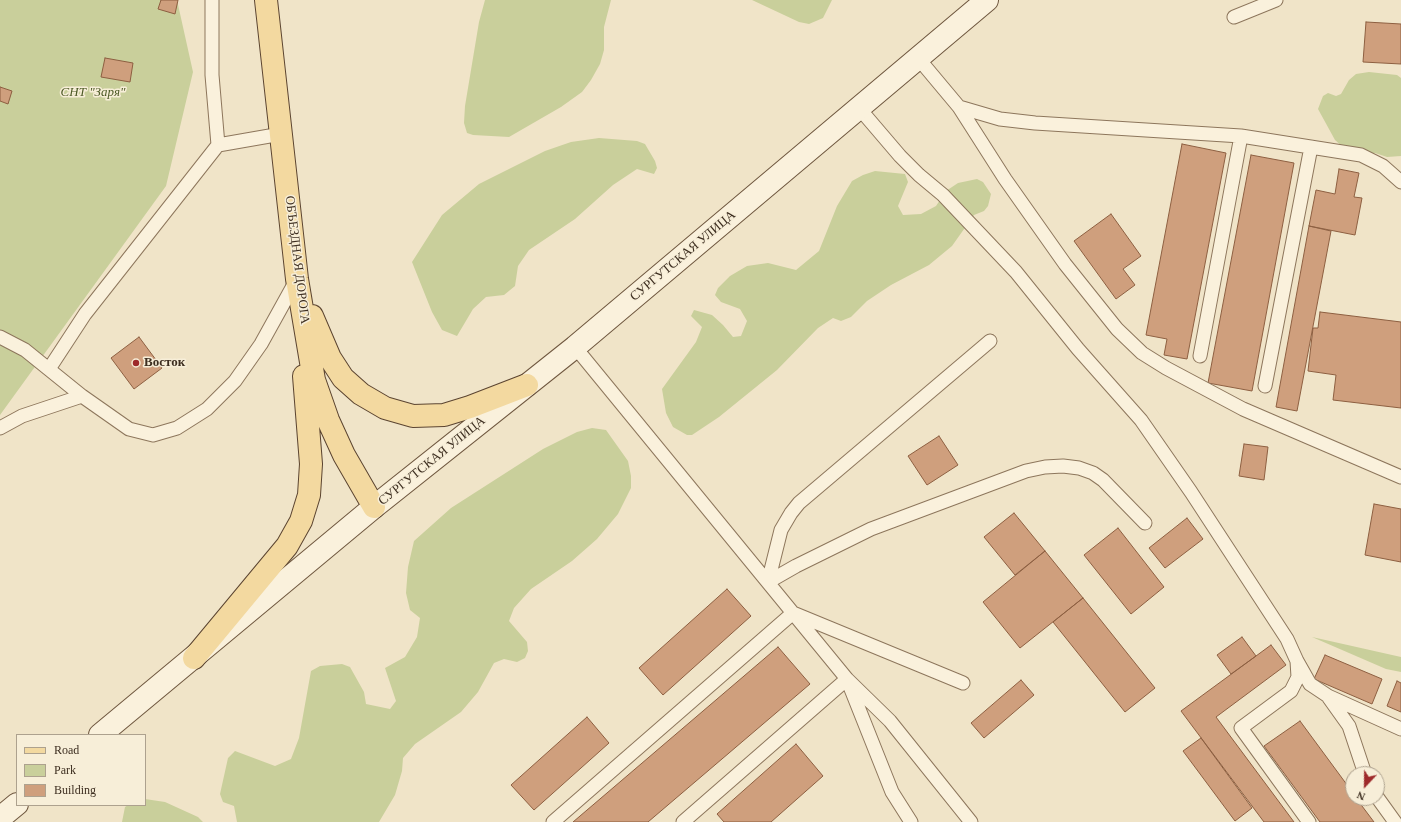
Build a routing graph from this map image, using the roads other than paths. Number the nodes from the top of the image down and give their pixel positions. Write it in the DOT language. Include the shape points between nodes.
graph roads {
  1 [pos="212,0"];
  2 [pos="266,0"];
  3 [pos="987,0"];
  4 [pos="1276,0"];
  5 [pos="1234,16"];
  6 [pos="918,58"];
  7 [pos="959,107"];
  8 [pos="859,108"];
  9 [pos="281,134"];
  10 [pos="1241,136"];
  11 [pos="218,144"];
  12 [pos="1311,147"];
  13 [pos="1401,182"];
  14 [pos="297,279"];
  15 [pos="0,337"];
  16 [pos="990,341"];
  17 [pos="575,347"];
  18 [pos="1200,356"];
  19 [pos="49,369"];
  20 [pos="527,385"];
  21 [pos="1265,386"];
  22 [pos="82,396"];
  23 [pos="0,428"];
  24 [pos="1401,477"];
  25 [pos="374,507"];
  26 [pos="1145,523"];
  27 [pos="768,582"];
  28 [pos="793,613"];
  29 [pos="194,658"];
  30 [pos="1297,661"];
  31 [pos="846,678"];
  32 [pos="963,683"];
  33 [pos="1328,696"];
  34 [pos="1401,729"];
  35 [pos="101,734"];
  36 [pos="1362,766"];
  37 [pos="16,805"];
  38 [pos="1383,806"];
  39 [pos="0,818"];
  40 [pos="553,822"];
  41 [pos="683,822"];
  42 [pos="911,822"];
  43 [pos="971,822"];
  44 [pos="1309,822"];
  45 [pos="1395,822"];
  1 -- 11 [label="lane" via="212,75"];
  2 -- 9 [label="main road, ОБЪЕЗДНАЯ ДОРОГА"];
  3 -- 6 [label="main road, СУРГУТСКАЯ УЛИЦА"];
  4 -- 5 [label="lane"];
  6 -- 7 [label="lane"];
  6 -- 8 [label="main road, СУРГУТСКАЯ УЛИЦА"];
  7 -- 10 [label="lane" via="1000,119 1035,123"];
  7 -- 24 [label="lane" via="1005,179 1065,264 1117,329 1142,353 1243,409"];
  8 -- 17 [label="main road, СУРГУТСКАЯ УЛИЦА"];
  8 -- 30 [label="lane" via="900,156 943,195 1016,272 1140,420 1191,492 1287,639"];
  9 -- 11 [label="lane"];
  9 -- 14 [label="main road, ОБЪЕЗДНАЯ ДОРОГА"];
  10 -- 12 [label="lane"];
  10 -- 18 [label="lane"];
  11 -- 19 [label="lane" via="85,314"];
  12 -- 13 [label="lane" via="1361,155 1383,166"];
  12 -- 21 [label="lane"];
  14 -- 20 [label="main road" via="330,358 343,378 361,394 385,408 413,416 444,415"];
  14 -- 22 [label="lane" via="261,344 235,381 207,409 177,428 154,435 129,429"];
  14 -- 25 [label="main road, ОБЪЕЗДНАЯ ДОРОГА" via="316,387 344,455"];
  14 -- 29 [label="main road" via="311,464 309,495 302,521 287,546"];
  15 -- 19 [label="lane" via="25,350"];
  16 -- 27 [label="lane" via="799,503 781,530"];
  17 -- 20 [label="main road, СУРГУТСКАЯ УЛИЦА"];
  17 -- 27 [label="lane"];
  19 -- 22 [label="lane"];
  20 -- 25 [label="main road, СУРГУТСКАЯ УЛИЦА"];
  22 -- 23 [label="lane" via="22,416"];
  25 -- 29 [label="main road, СУРГУТСКАЯ УЛИЦА"];
  26 -- 27 [label="lane" via="1103,480 1092,473 1079,468 1045,466 872,529"];
  27 -- 28 [label="lane"];
  28 -- 31 [label="lane"];
  28 -- 32 [label="lane"];
  28 -- 40 [label="lane"];
  29 -- 35 [label="main road, СУРГУТСКАЯ УЛИЦА"];
  30 -- 33 [label="lane" via="1310,684"];
  30 -- 44 [label="lane" via="1298,677 1291,691 1241,728"];
  31 -- 41 [label="lane"];
  31 -- 42 [label="lane" via="892,792"];
  31 -- 43 [label="lane" via="890,721"];
  33 -- 34 [label="lane"];
  33 -- 36 [label="lane" via="1349,726"];
  37 -- 39 [label="main road"];
  38 -- 45 [label="lane"];
}
